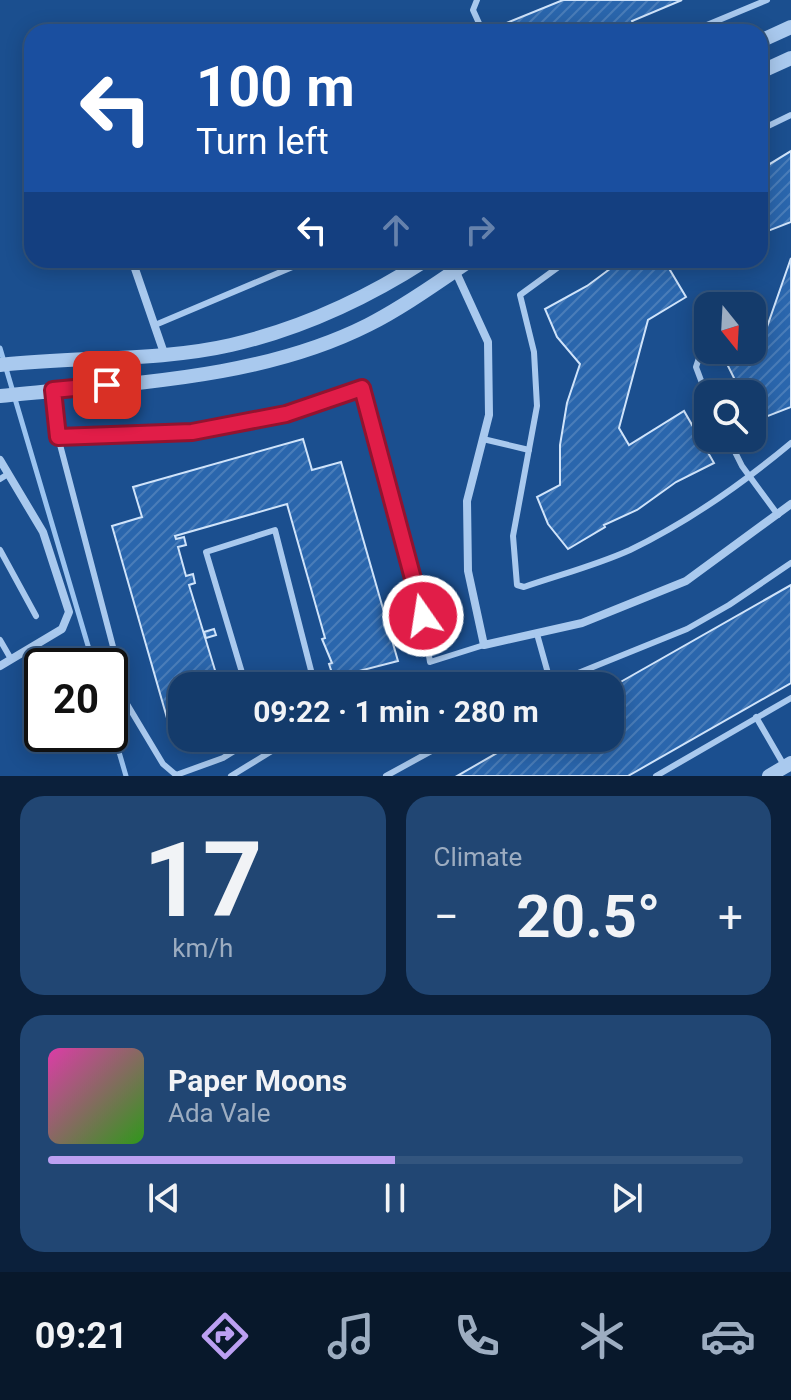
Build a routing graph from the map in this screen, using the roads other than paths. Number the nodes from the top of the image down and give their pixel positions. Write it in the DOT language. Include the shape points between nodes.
graph roads {
  1 [pos="477,0"];
  2 [pos="767,0"];
  3 [pos="479,24"];
  4 [pos="709,24"];
  5 [pos="791,27"];
  6 [pos="768,37"];
  7 [pos="791,58"];
  8 [pos="768,68"];
  9 [pos="791,115"];
  10 [pos="768,126"];
  11 [pos="135,268"];
  12 [pos="290,268"];
  13 [pos="413,268"];
  14 [pos="448,268"];
  15 [pos="453,268"];
  16 [pos="557,268"];
  17 [pos="155,325"];
  18 [pos="164,353"];
  19 [pos="5,364"];
  20 [pos="53,390"];
  21 [pos="10,395"];
  22 [pos="58,437"];
  23 [pos="483,439"];
  24 [pos="791,443"];
  25 [pos="529,450"];
  26 [pos="736,452"];
  27 [pos="0,460"];
  28 [pos="4,477"];
  29 [pos="750,477"];
  30 [pos="791,504"];
  31 [pos="778,515"];
  32 [pos="0,550"];
  33 [pos="791,563"];
  34 [pos="36,616"];
  35 [pos="537,634"];
  36 [pos="0,640"];
  37 [pos="484,645"];
  38 [pos="11,659"];
  39 [pos="0,666"];
  40 [pos="242,672"];
  41 [pos="311,672"];
  42 [pos="546,672"];
  43 [pos="581,672"];
  44 [pos="791,698"];
  45 [pos="756,717"];
  46 [pos="233,752"];
  47 [pos="270,752"];
  48 [pos="430,752"];
  49 [pos="788,765"];
  50 [pos="231,776"];
  51 [pos="386,776"];
  52 [pos="656,776"];
  53 [pos="769,776"];
  1 -- 3 [label="lane" via="473,10"];
  2 -- 4 [label="lane"];
  5 -- 6 [label="street"];
  7 -- 8 [label="street"];
  9 -- 10 [label="lane"];
  11 -- 17 [label="street"];
  12 -- 17 [label="lane"];
  13 -- 18 [label="street" via="297,325 230,345"];
  14 -- 20 [label="street" via="368,325 279,359"];
  15 -- 23 [label="street" via="488,342 489,415"];
  16 -- 25 [label="lane" via="520,295 534,352 537,406"];
  17 -- 18 [label="street"];
  18 -- 19 [label="street"];
  20 -- 21 [label="street"];
  20 -- 22 [label="lane"];
  22 -- 37 [label="lane" via="192,432 286,414 362,388 419,592 430,662"];
  22 -- 46 [label="lane" via="122,681 121,694 163,764 176,775"];
  23 -- 25 [label="lane"];
  23 -- 37 [label="street" via="467,501 468,557"];
  24 -- 29 [label="lane"];
  25 -- 29 [label="lane" via="513,536 514,579 524,587 627,551"];
  26 -- 29 [label="lane"];
  27 -- 28 [label="street"];
  28 -- 38 [label="street" via="43,532 69,612 62,629"];
  29 -- 31 [label="lane"];
  30 -- 31 [label="street"];
  31 -- 35 [label="street" via="686,581 582,623"];
  32 -- 34 [label="lane"];
  33 -- 43 [label="lane" via="687,629"];
  35 -- 37 [label="street"];
  35 -- 42 [label="lane"];
  36 -- 38 [label="lane"];
  38 -- 39 [label="street"];
  40 -- 41 [label="lane" via="206,552 275,530"];
  44 -- 45 [label="lane"];
  45 -- 49 [label="lane"];
  45 -- 52 [label="lane"];
  47 -- 50 [label="lane"];
  48 -- 51 [label="lane"];
  49 -- 53 [label="street"];
}
